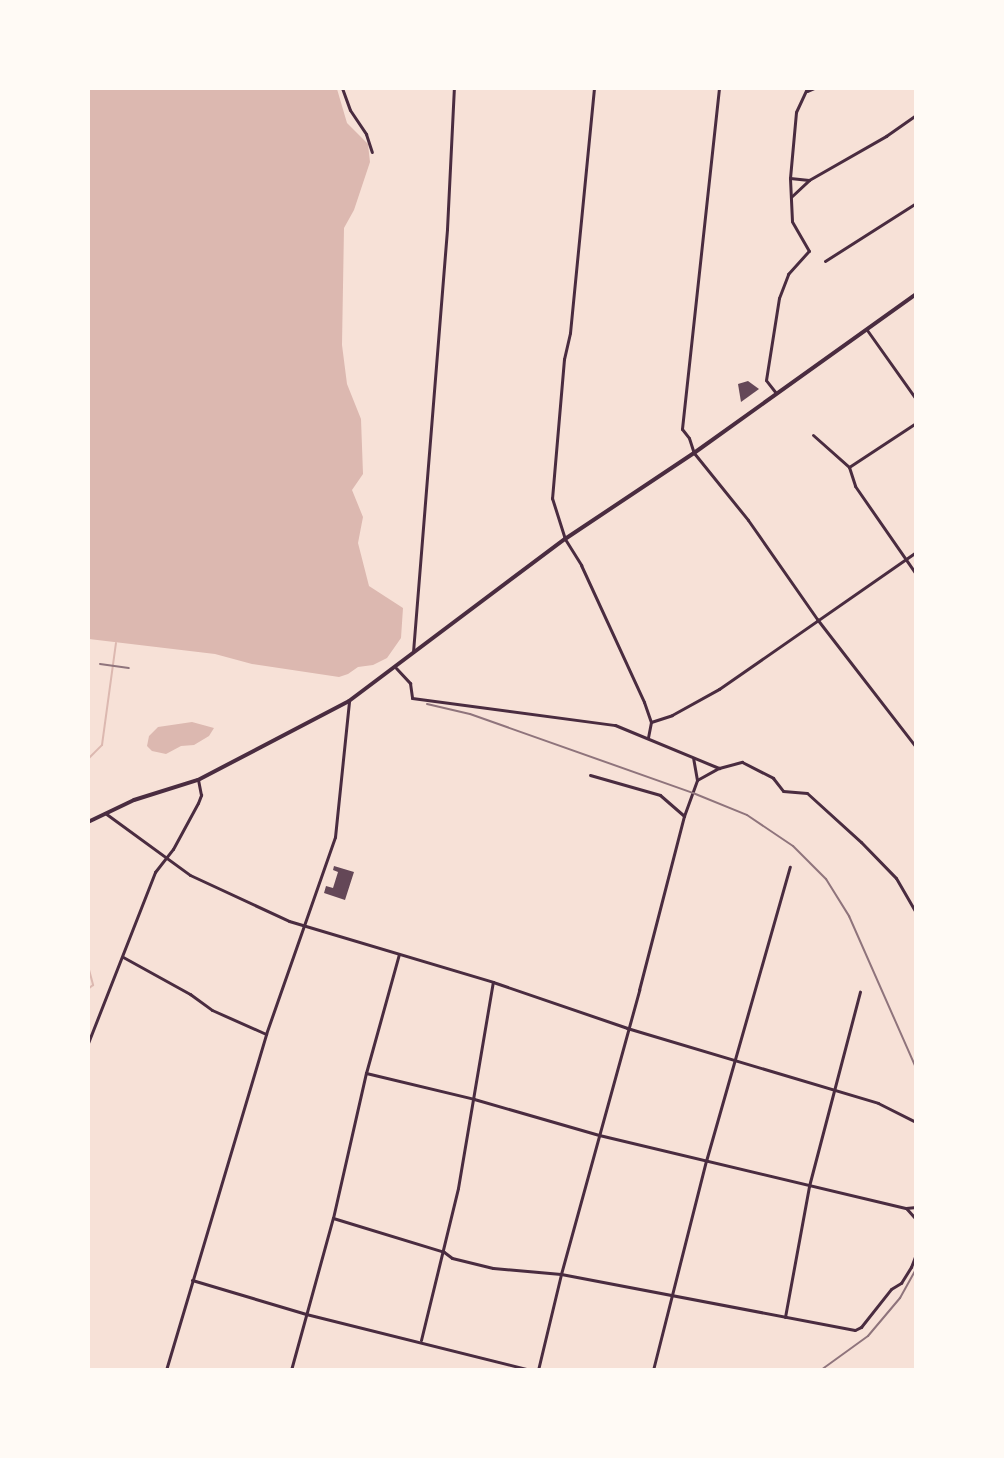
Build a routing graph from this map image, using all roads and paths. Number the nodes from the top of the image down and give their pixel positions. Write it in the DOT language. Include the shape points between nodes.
graph roads {
  1 [pos="342,88"];
  2 [pos="454,88"];
  3 [pos="594,88"];
  4 [pos="719,88"];
  5 [pos="814,88"];
  6 [pos="807,90"];
  7 [pos="915,115"];
  8 [pos="372,152"];
  9 [pos="790,178"];
  10 [pos="809,180"];
  11 [pos="791,197"];
  12 [pos="915,203"];
  13 [pos="825,261"];
  14 [pos="915,294"];
  15 [pos="867,330"];
  16 [pos="776,393"];
  17 [pos="915,399"];
  18 [pos="915,423"];
  19 [pos="813,435"];
  20 [pos="694,453"];
  21 [pos="849,467"];
  22 [pos="565,539"];
  23 [pos="915,552"];
  24 [pos="905,559"];
  25 [pos="915,574"];
  26 [pos="817,619"];
  27 [pos="413,652"];
  28 [pos="396,669"];
  29 [pos="349,701"];
  30 [pos="651,722"];
  31 [pos="648,738"];
  32 [pos="915,747"];
  33 [pos="693,758"];
  34 [pos="719,768"];
  35 [pos="590,774"];
  36 [pos="198,780"];
  37 [pos="697,780"];
  38 [pos="104,812"];
  39 [pos="684,816"];
  40 [pos="88,822"];
  41 [pos="163,858"];
  42 [pos="790,867"];
  43 [pos="915,912"];
  44 [pos="303,926"];
  45 [pos="399,954"];
  46 [pos="123,957"];
  47 [pos="493,982"];
  48 [pos="860,992"];
  49 [pos="627,1028"];
  50 [pos="266,1034"];
  51 [pos="88,1043"];
  52 [pos="733,1060"];
  53 [pos="366,1073"];
  54 [pos="834,1090"];
  55 [pos="474,1099"];
  56 [pos="915,1122"];
  57 [pos="599,1134"];
  58 [pos="706,1161"];
  59 [pos="809,1186"];
  60 [pos="915,1207"];
  61 [pos="906,1208"];
  62 [pos="333,1218"];
  63 [pos="915,1219"];
  64 [pos="444,1252"];
  65 [pos="915,1254"];
  66 [pos="561,1274"];
  67 [pos="192,1280"];
  68 [pos="674,1296"];
  69 [pos="306,1314"];
  70 [pos="785,1317"];
  71 [pos="421,1340"];
  72 [pos="166,1370"];
  73 [pos="291,1370"];
  74 [pos="530,1370"];
  75 [pos="538,1370"];
  76 [pos="654,1370"];
  1 -- 8 [label="street"];
  2 -- 27 [label="street" via="446,241"];
  3 -- 22 [label="street" via="552,498"];
  4 -- 20 [label="street" via="683,408 682,429"];
  5 -- 6 [label="street"];
  6 -- 9 [label="street" via="796,112"];
  7 -- 10 [label="street" via="877,142"];
  9 -- 10 [label="street"];
  9 -- 11 [label="street"];
  10 -- 11 [label="street"];
  11 -- 16 [label="street" via="792,221 809,250 788,274 779,298 766,380"];
  12 -- 13 [label="street"];
  14 -- 15 [label="main road"];
  15 -- 16 [label="main road"];
  15 -- 17 [label="street"];
  16 -- 20 [label="main road"];
  18 -- 21 [label="street"];
  19 -- 21 [label="street"];
  20 -- 22 [label="main road"];
  20 -- 26 [label="street" via="748,520"];
  21 -- 24 [label="street" via="855,486"];
  22 -- 27 [label="main road"];
  22 -- 30 [label="street" via="581,565"];
  23 -- 24 [label="street"];
  24 -- 25 [label="street"];
  24 -- 26 [label="street"];
  26 -- 30 [label="street" via="719,689"];
  26 -- 32 [label="street"];
  27 -- 28 [label="main road"];
  28 -- 29 [label="main road"];
  28 -- 31 [label="street" via="410,683 412,698 615,725"];
  29 -- 36 [label="main road"];
  29 -- 44 [label="street" via="335,837"];
  30 -- 31 [label="street"];
  31 -- 33 [label="street"];
  33 -- 34 [label="street"];
  33 -- 37 [label="street"];
  34 -- 37 [label="street"];
  34 -- 43 [label="street" via="742,762 773,778 783,791 807,794 896,878"];
  35 -- 39 [label="street" via="660,795"];
  36 -- 38 [label="main road"];
  36 -- 41 [label="street" via="198,803 173,849"];
  37 -- 39 [label="street"];
  38 -- 40 [label="main road"];
  38 -- 41 [label="street"];
  39 -- 49 [label="street"];
  41 -- 44 [label="street" via="220,890"];
  41 -- 46 [label="street"];
  42 -- 52 [label="street"];
  44 -- 45 [label="street"];
  44 -- 50 [label="street"];
  45 -- 47 [label="street"];
  45 -- 53 [label="street"];
  46 -- 50 [label="street" via="212,1010"];
  46 -- 51 [label="street"];
  47 -- 49 [label="street"];
  47 -- 55 [label="street"];
  48 -- 54 [label="street"];
  49 -- 52 [label="street"];
  49 -- 57 [label="street"];
  50 -- 67 [label="street"];
  52 -- 54 [label="street"];
  52 -- 58 [label="street"];
  53 -- 55 [label="street"];
  53 -- 62 [label="street"];
  54 -- 56 [label="street" via="896,1110"];
  54 -- 59 [label="street"];
  55 -- 57 [label="street"];
  55 -- 64 [label="street"];
  57 -- 58 [label="street"];
  57 -- 66 [label="street"];
  58 -- 59 [label="street"];
  58 -- 68 [label="street"];
  59 -- 61 [label="street"];
  59 -- 70 [label="street"];
  60 -- 61 [label="street"];
  61 -- 63 [label="street"];
  62 -- 64 [label="street"];
  62 -- 69 [label="street"];
  64 -- 66 [label="street" via="452,1258 493,1268"];
  64 -- 71 [label="street"];
  65 -- 70 [label="street" via="901,1283 855,1330"];
  66 -- 68 [label="street"];
  66 -- 75 [label="street"];
  67 -- 69 [label="street"];
  67 -- 72 [label="street"];
  68 -- 70 [label="street"];
  68 -- 76 [label="street"];
  69 -- 71 [label="street"];
  69 -- 73 [label="street"];
  71 -- 74 [label="street"];
}
